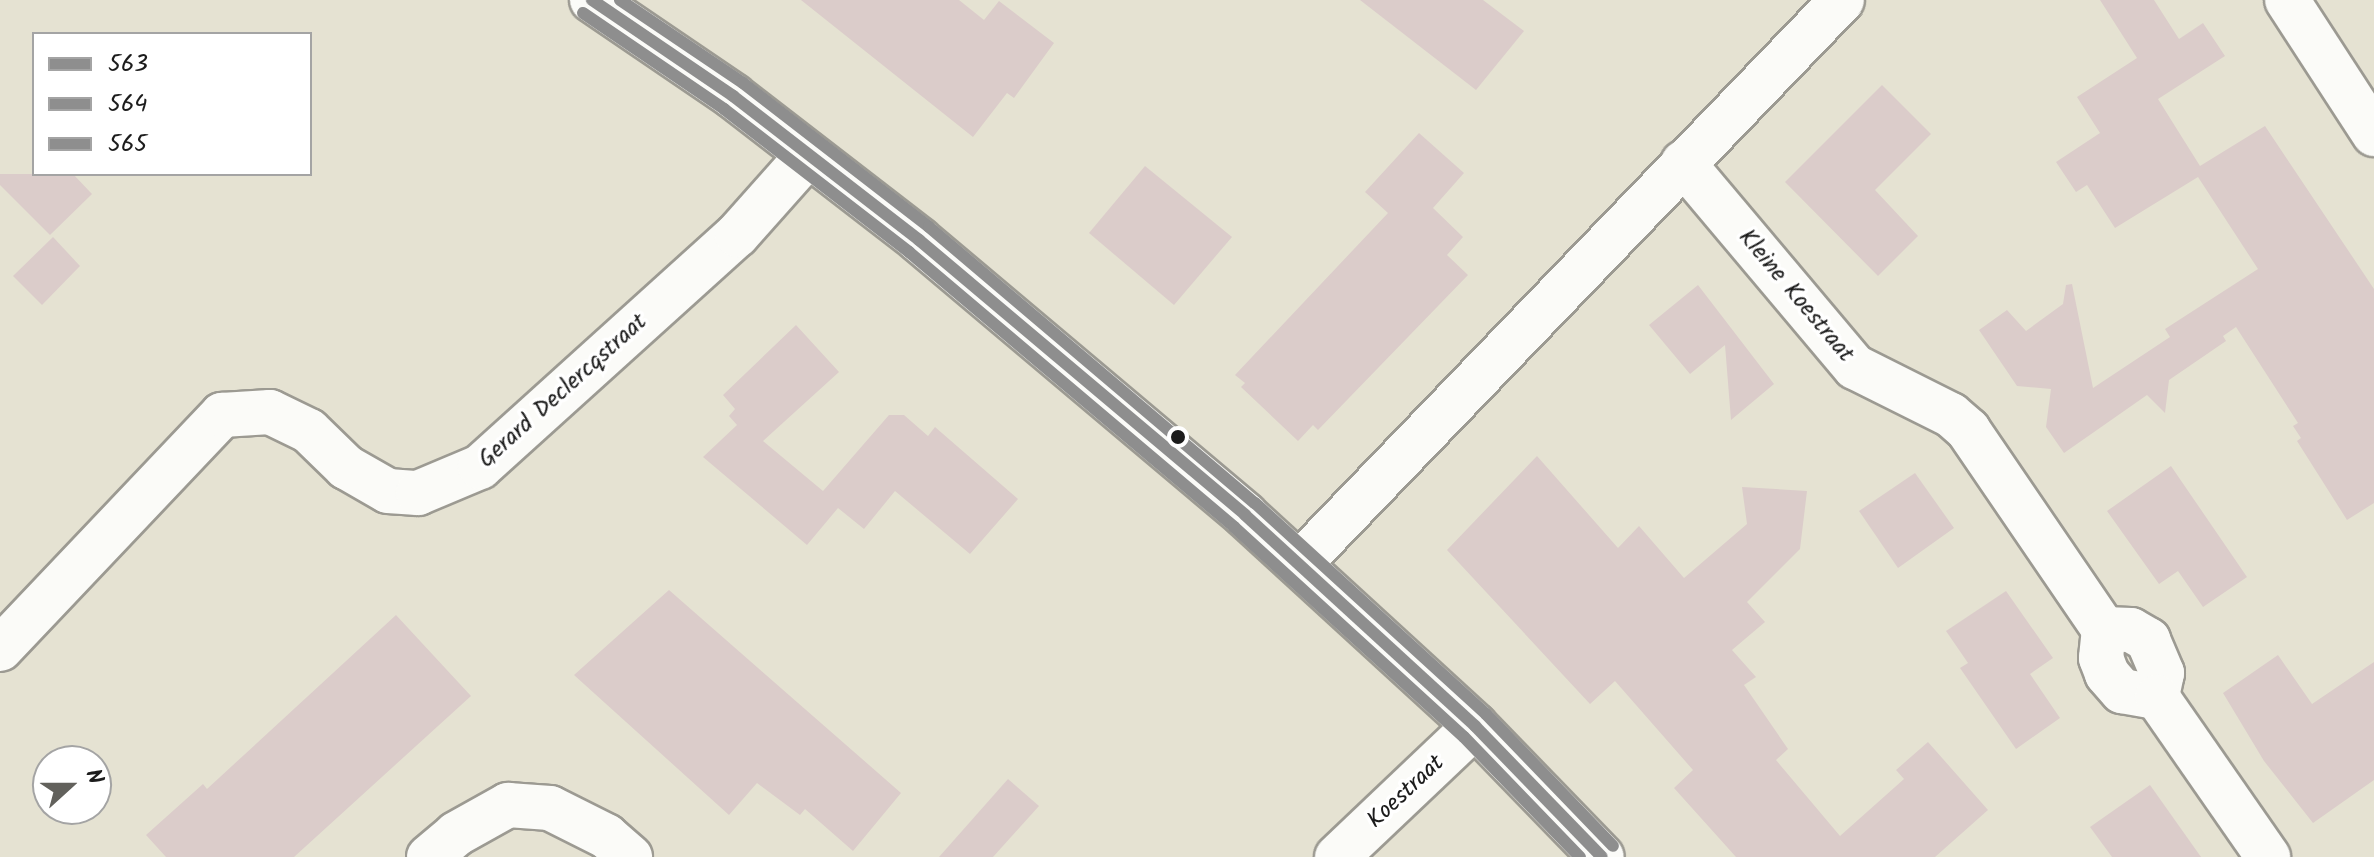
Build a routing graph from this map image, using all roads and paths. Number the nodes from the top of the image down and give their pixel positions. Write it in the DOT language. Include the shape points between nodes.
graph roads {
  1 [pos="592,0"];
  2 [pos="1842,0"];
  3 [pos="2287,0"];
  4 [pos="2374,134"];
  5 [pos="808,155"];
  6 [pos="1683,163"];
  7 [pos="1301,562"];
  8 [pos="0,649"];
  9 [pos="1475,726"];
  10 [pos="429,857"];
  11 [pos="630,857"];
  12 [pos="1337,857"];
  13 [pos="1602,857"];
  14 [pos="2268,857"];
  1 -- 5 [label="street"];
  2 -- 6 [label="street"];
  3 -- 4 [label="street"];
  5 -- 7 [label="street" via="919,240"];
  5 -- 8 [label="street, Gerard Declercqstraat" via="737,235 480,467 418,493 388,491 346,467 309,431 270,412 222,415"];
  6 -- 7 [label="street"];
  6 -- 14 [label="street, Kleine Koestraat" via="1855,367 1951,415 1968,430 2104,629 2131,630 2148,640 2162,673 2157,697"];
  7 -- 9 [label="street"];
  9 -- 12 [label="street, Koestraat"];
  9 -- 13 [label="street"];
  10 -- 11 [label="street" via="456,834 508,805 550,808 606,836"];
}
